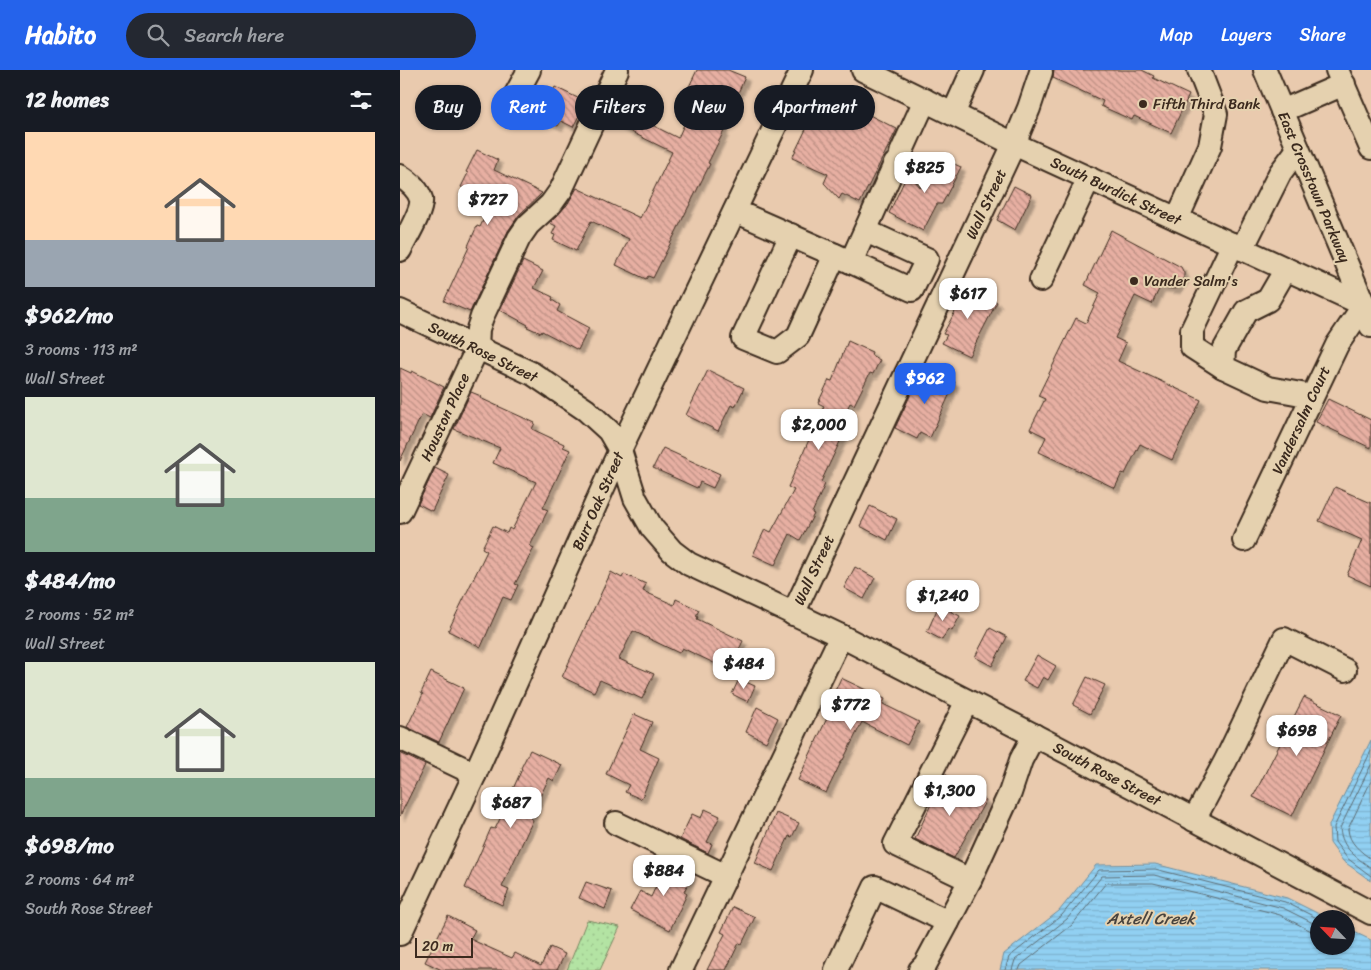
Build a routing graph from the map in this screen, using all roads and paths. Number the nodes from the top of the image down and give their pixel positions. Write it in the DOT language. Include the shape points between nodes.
graph roads {
  1 [pos="529,70"];
  2 [pos="617,70"];
  3 [pos="802,70"];
  4 [pos="863,70"];
  5 [pos="972,70"];
  6 [pos="1199,70"];
  7 [pos="1265,70"];
  8 [pos="1040,72"];
  9 [pos="1341,77"];
  10 [pos="521,85"];
  11 [pos="925,100"];
  12 [pos="1282,111"];
  13 [pos="953,114"];
  14 [pos="1014,144"];
  15 [pos="1371,148"];
  16 [pos="1298,149"];
  17 [pos="400,176"];
  18 [pos="1089,178"];
  19 [pos="735,211"];
  20 [pos="1177,219"];
  21 [pos="866,231"];
  22 [pos="791,235"];
  23 [pos="1238,246"];
  24 [pos="400,250"];
  25 [pos="843,259"];
  26 [pos="1286,269"];
  27 [pos="1041,280"];
  28 [pos="1367,306"];
  29 [pos="400,311"];
  30 [pos="1371,326"];
  31 [pos="477,349"];
  32 [pos="1223,367"];
  33 [pos="1312,396"];
  34 [pos="620,450"];
  35 [pos="400,512"];
  36 [pos="1244,540"];
  37 [pos="793,614"];
  38 [pos="841,636"];
  39 [pos="1345,670"];
  40 [pos="967,701"];
  41 [pos="1034,735"];
  42 [pos="400,738"];
  43 [pos="475,774"];
  44 [pos="1194,820"];
  45 [pos="616,823"];
  46 [pos="726,876"];
  47 [pos="970,880"];
  48 [pos="1371,913"];
  49 [pos="948,922"];
  50 [pos="400,934"];
  51 [pos="681,970"];
  52 [pos="836,970"];
  53 [pos="920,970"];
  1 -- 10 [label="street"];
  2 -- 31 [label="street, Houston Place" via="561,190 519,238 482,317"];
  3 -- 19 [label="street, Burr Oak Street"];
  4 -- 11 [label="street, South Burdick Street"];
  5 -- 13 [label="street"];
  6 -- 20 [label="street" via="1216,114 1210,146"];
  7 -- 12 [label="street, East Crosstown Parkway"];
  8 -- 14 [label="street, Wall Street"];
  9 -- 12 [label="street"];
  9 -- 15 [label="street"];
  11 -- 13 [label="street, South Burdick Street"];
  11 -- 21 [label="street"];
  12 -- 16 [label="street, East Crosstown Parkway"];
  13 -- 14 [label="street, South Burdick Street"];
  14 -- 18 [label="street, South Burdick Street"];
  14 -- 37 [label="street, Wall Street"];
  16 -- 23 [label="street" via="1280,173"];
  16 -- 28 [label="street, East Crosstown Parkway"];
  17 -- 24 [label="street" via="413,186 420,198 420,208"];
  18 -- 20 [label="street, South Burdick Street"];
  18 -- 27 [label="street"];
  19 -- 22 [label="street"];
  19 -- 34 [label="street, Burr Oak Street"];
  20 -- 23 [label="street, South Burdick Street"];
  21 -- 25 [label="street"];
  21 -- 25 [label="street" via="927,259 912,290"];
  22 -- 25 [label="street"];
  22 -- 25 [label="street" via="742,338 777,352 798,336"];
  23 -- 26 [label="street, South Burdick Street"];
  23 -- 32 [label="street" via="1192,330 1192,347"];
  26 -- 28 [label="street, South Burdick Street"];
  26 -- 32 [label="street" via="1268,300 1246,311 1224,350"];
  28 -- 30 [label="street, East Crosstown Parkway"];
  28 -- 33 [label="street, Vandersalm Court" via="1336,345"];
  29 -- 31 [label="street, South Rose Street"];
  31 -- 34 [label="street, South Rose Street" via="533,374 586,410 609,431"];
  31 -- 35 [label="street, Houston Place"];
  32 -- 33 [label="street" via="1268,388"];
  33 -- 36 [label="street, Vandersalm Court"];
  34 -- 37 [label="street, South Rose Street" via="642,512 672,551 689,564"];
  34 -- 43 [label="street, Burr Oak Street"];
  37 -- 38 [label="street, Wall Street"];
  38 -- 40 [label="street, South Rose Street"];
  38 -- 46 [label="street"];
  39 -- 44 [label="street" via="1284,640"];
  40 -- 41 [label="street, South Rose Street"];
  40 -- 47 [label="street" via="895,844"];
  41 -- 44 [label="street, South Rose Street"];
  41 -- 47 [label="street"];
  42 -- 43 [label="street"];
  43 -- 50 [label="street, Burr Oak Street"];
  44 -- 48 [label="street, South Rose Street"];
  45 -- 46 [label="street"];
  46 -- 51 [label="street"];
  47 -- 49 [label="street"];
  49 -- 52 [label="street" via="875,887"];
  49 -- 53 [label="street"];
}
